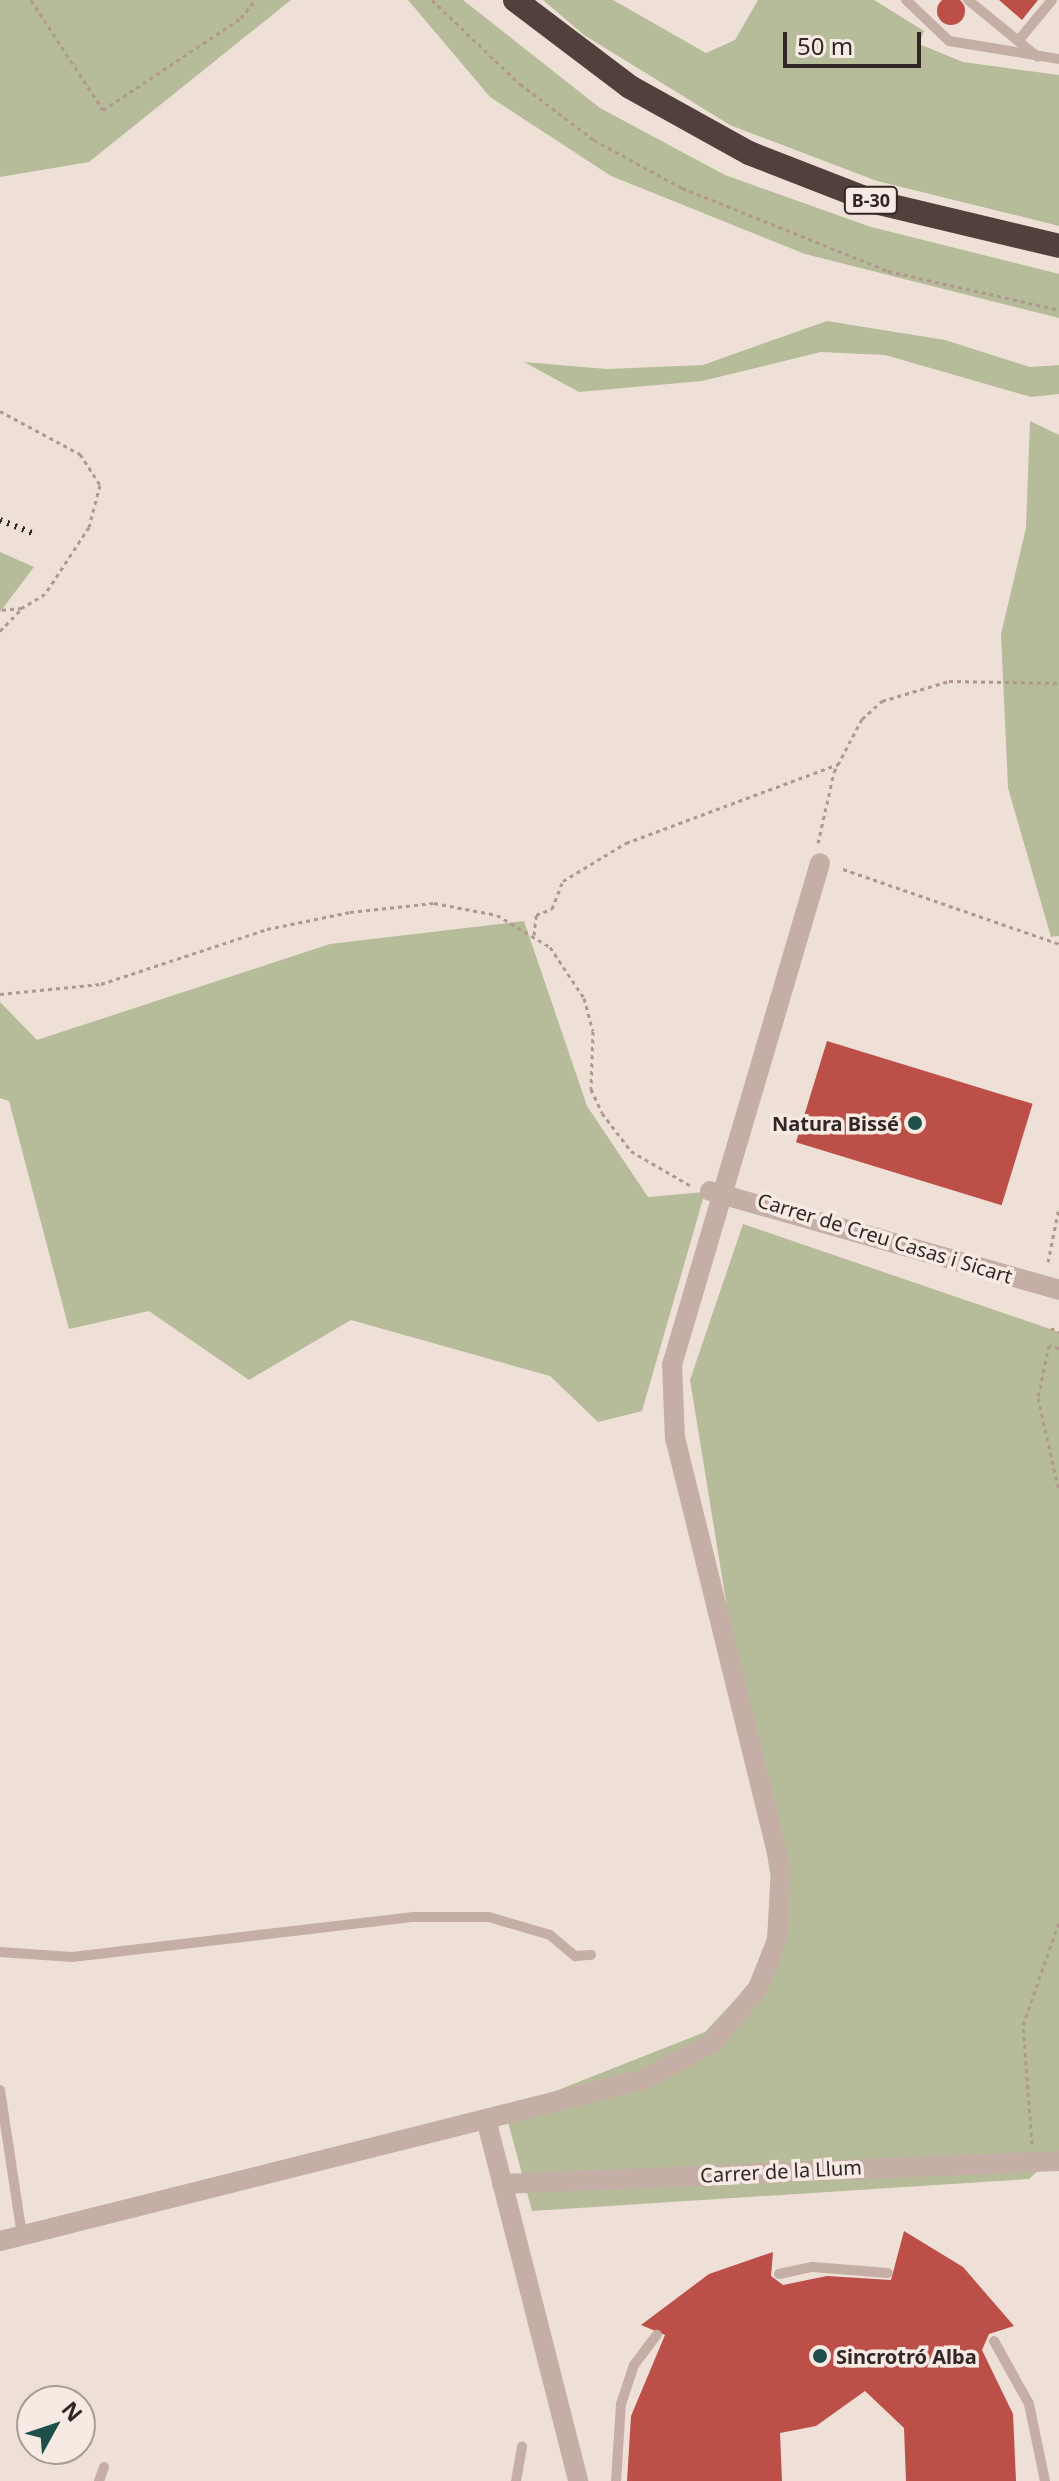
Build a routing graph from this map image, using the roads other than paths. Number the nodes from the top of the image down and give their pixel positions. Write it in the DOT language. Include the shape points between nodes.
graph roads {
  1 [pos="496,0"];
  2 [pos="515,0"];
  3 [pos="906,0"];
  4 [pos="968,0"];
  5 [pos="1052,0"];
  6 [pos="1018,41"];
  7 [pos="576,50"];
  8 [pos="1039,58"];
  9 [pos="1059,59"];
  10 [pos="1059,246"];
  11 [pos="820,863"];
  12 [pos="716,1190"];
  13 [pos="1059,1290"];
  14 [pos="0,1952"];
  15 [pos="591,1955"];
  16 [pos="0,2090"];
  17 [pos="486,2119"];
  18 [pos="1059,2161"];
  19 [pos="502,2184"];
  20 [pos="22,2235"];
  21 [pos="0,2241"];
  22 [pos="888,2273"];
  23 [pos="779,2274"];
  24 [pos="657,2335"];
  25 [pos="994,2341"];
  26 [pos="522,2447"];
  27 [pos="104,2467"];
  28 [pos="99,2481"];
  29 [pos="516,2481"];
  30 [pos="578,2481"];
  31 [pos="616,2481"];
  32 [pos="1045,2481"];
  1 -- 7 [label="highway"];
  2 -- 7 [label="highway, B-30"];
  3 -- 8 [label="lane" via="949,41"];
  4 -- 6 [label="lane"];
  5 -- 6 [label="lane"];
  6 -- 8 [label="lane"];
  7 -- 10 [label="highway, B-30" via="693,125 812,179"];
  8 -- 9 [label="lane"];
  11 -- 12 [label="street"];
  12 -- 13 [label="street, Carrer de Creu Casas i Sicart"];
  12 -- 17 [label="street" via="677,1336 670,1398 777,1846 783,1890 777,1940 744,2009 693,2057 645,2079"];
  14 -- 15 [label="lane" via="72,1957 414,1917 489,1917 550,1935 575,1956"];
  16 -- 20 [label="lane"];
  17 -- 19 [label="street"];
  17 -- 20 [label="street"];
  18 -- 19 [label="street, Carrer de la Llum"];
  19 -- 30 [label="street"];
  20 -- 21 [label="street"];
  22 -- 23 [label="lane" via="813,2267"];
  24 -- 31 [label="lane" via="634,2365 621,2404"];
  25 -- 32 [label="lane" via="1029,2404"];
  26 -- 29 [label="lane"];
  27 -- 28 [label="lane"];
}
